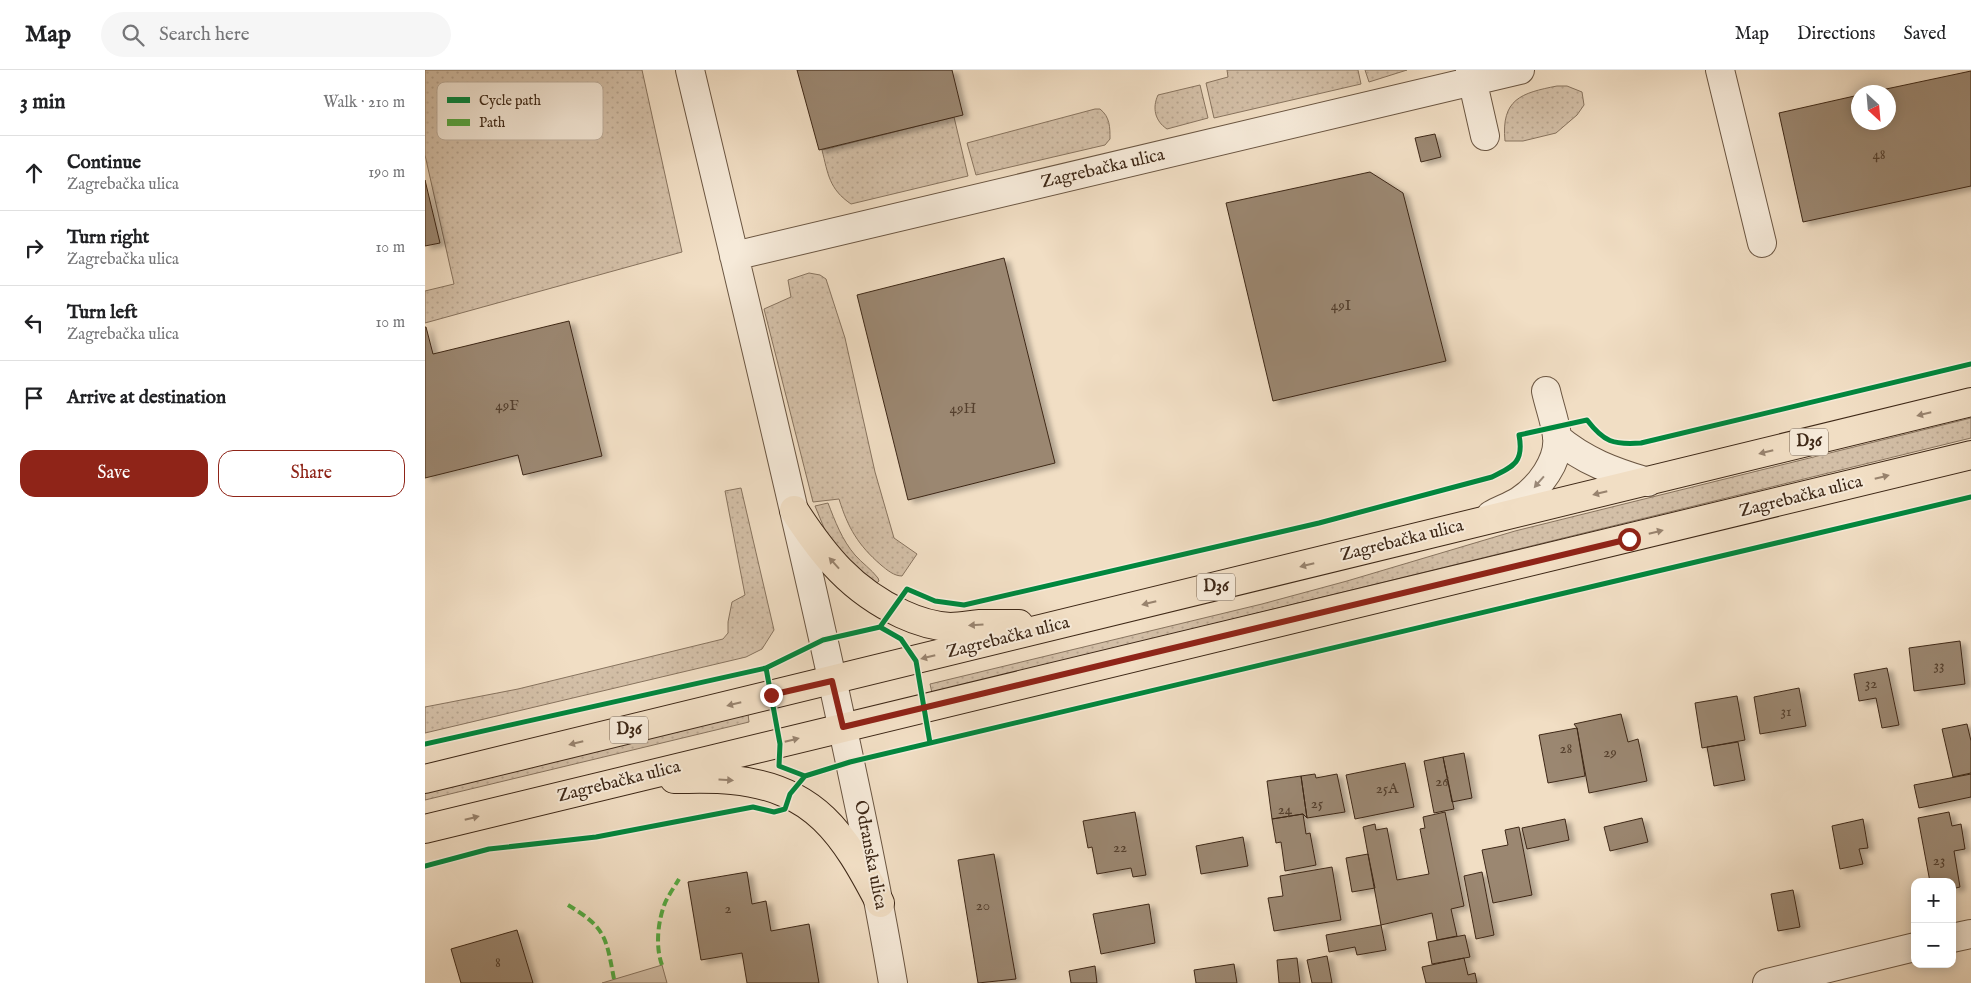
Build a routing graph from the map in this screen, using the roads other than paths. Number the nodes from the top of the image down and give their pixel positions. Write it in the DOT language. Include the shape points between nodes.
graph roads {
  1 [pos="690,70"];
  2 [pos="1520,70"];
  3 [pos="1720,70"];
  4 [pos="1471,76"];
  5 [pos="1485,136"];
  6 [pos="1762,243"];
  7 [pos="734,256"];
  8 [pos="1546,391"];
  9 [pos="1971,402"];
  10 [pos="1557,438"];
  11 [pos="1971,455"];
  12 [pos="1647,482"];
  13 [pos="794,510"];
  14 [pos="1477,523"];
  15 [pos="1060,625"];
  16 [pos="832,681"];
  17 [pos="843,727"];
  18 [pos="643,776"];
  19 [pos="425,779"];
  20 [pos="425,829"];
  21 [pos="880,903"];
  22 [pos="1971,934"];
  23 [pos="1956,937"];
  24 [pos="1911,948"];
  25 [pos="893,983"];
  26 [pos="1767,983"];
  1 -- 7 [label="street"];
  2 -- 4 [label="street, Zagrebačka ulica"];
  3 -- 6 [label="street"];
  4 -- 5 [label="street"];
  4 -- 7 [label="street, Zagrebačka ulica"];
  7 -- 13 [label="street"];
  8 -- 10 [label="street"];
  9 -- 12 [label="main road, Zagrebačka ulica / D36, one-way"];
  10 -- 12 [label="street" via="1595,464"];
  10 -- 14 [label="street, one-way" via="1547,473 1536,486 1519,501"];
  17 -- 11 [label="main road, Zagrebačka ulica, one-way"];
  12 -- 14 [label="main road, Zagrebačka ulica / D36, one-way"];
  15 -- 13 [label="main road, one-way" via="951,627 912,618 869,596 846,577"];
  13 -- 16 [label="street"];
  14 -- 15 [label="main road, Zagrebačka ulica / D36, one-way"];
  15 -- 16 [label="main road, Zagrebačka ulica / D36, one-way"];
  16 -- 17 [label="street"];
  16 -- 19 [label="main road, Zagrebačka ulica / D36, one-way"];
  18 -- 17 [label="main road, Zagrebačka ulica, one-way"];
  17 -- 21 [label="street, Odranska ulica"];
  20 -- 18 [label="main road, Zagrebačka ulica, one-way"];
  18 -- 21 [label="main road, one-way" via="731,779 763,785 797,798 819,814 847,844"];
  21 -- 25 [label="street, Odranska ulica"];
  22 -- 23 [label="street"];
  24 -- 26 [label="street"];
}
